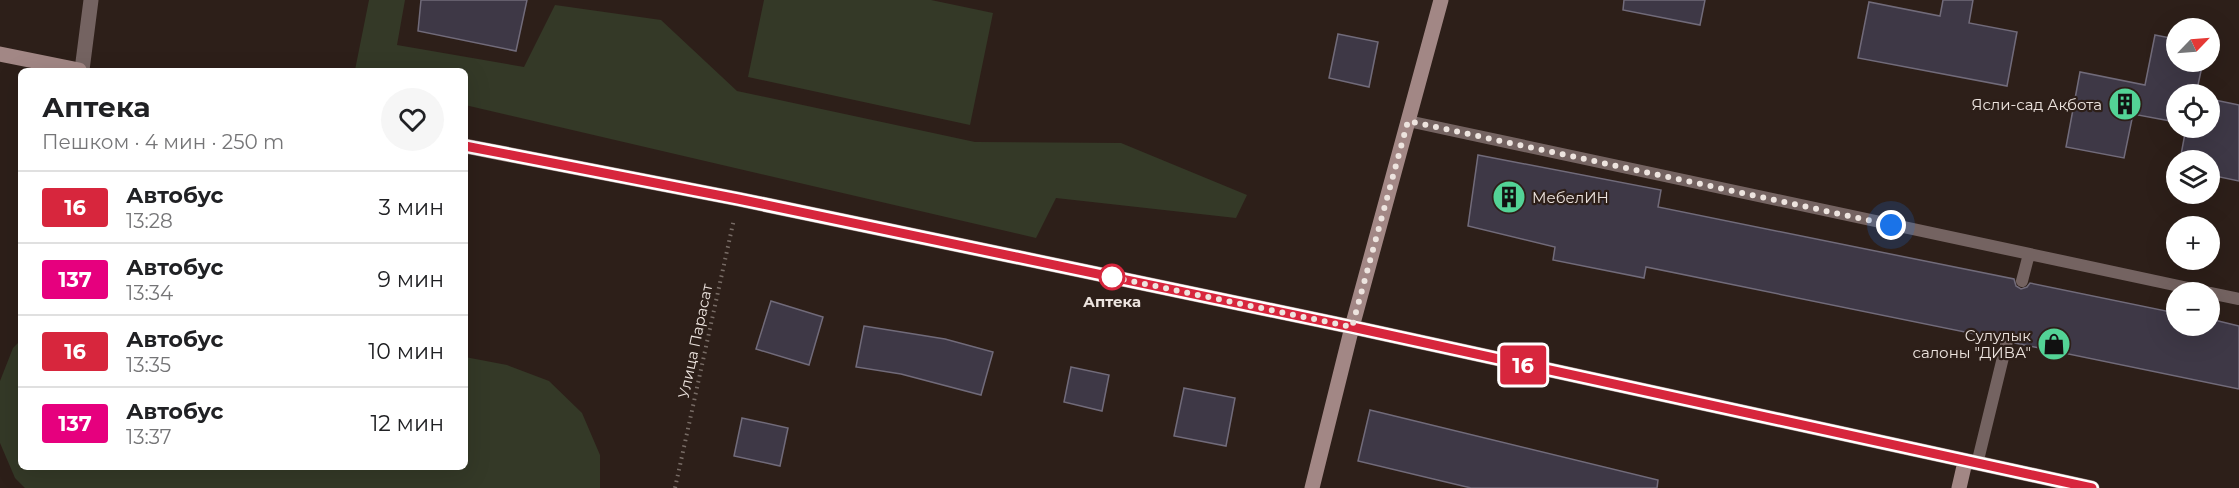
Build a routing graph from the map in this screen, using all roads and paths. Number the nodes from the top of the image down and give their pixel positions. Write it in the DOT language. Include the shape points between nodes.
graph roads {
  1 [pos="91,0"];
  2 [pos="1441,0"];
  3 [pos="0,54"];
  4 [pos="70,68"];
  5 [pos="80,68"];
  6 [pos="1408,121"];
  7 [pos="468,147"];
  8 [pos="738,199"];
  9 [pos="2029,254"];
  10 [pos="2022,281"];
  11 [pos="2166,284"];
  12 [pos="2220,295"];
  13 [pos="2239,299"];
  14 [pos="1352,327"];
  15 [pos="2007,341"];
  16 [pos="1971,463"];
  17 [pos="675,488"];
  18 [pos="1312,488"];
  19 [pos="1959,488"];
  20 [pos="2092,488"];
  1 -- 5 [label="street"];
  2 -- 6 [label="street"];
  3 -- 4 [label="street"];
  6 -- 9 [label="lane"];
  6 -- 14 [label="street"];
  7 -- 8 [label="street"];
  8 -- 14 [label="street"];
  8 -- 17 [label="path, Улица Парасат"];
  9 -- 10 [label="lane"];
  9 -- 11 [label="lane"];
  12 -- 13 [label="lane"];
  14 -- 16 [label="street"];
  14 -- 18 [label="street"];
  15 -- 16 [label="lane"];
  16 -- 19 [label="street"];
  16 -- 20 [label="street"];
}
